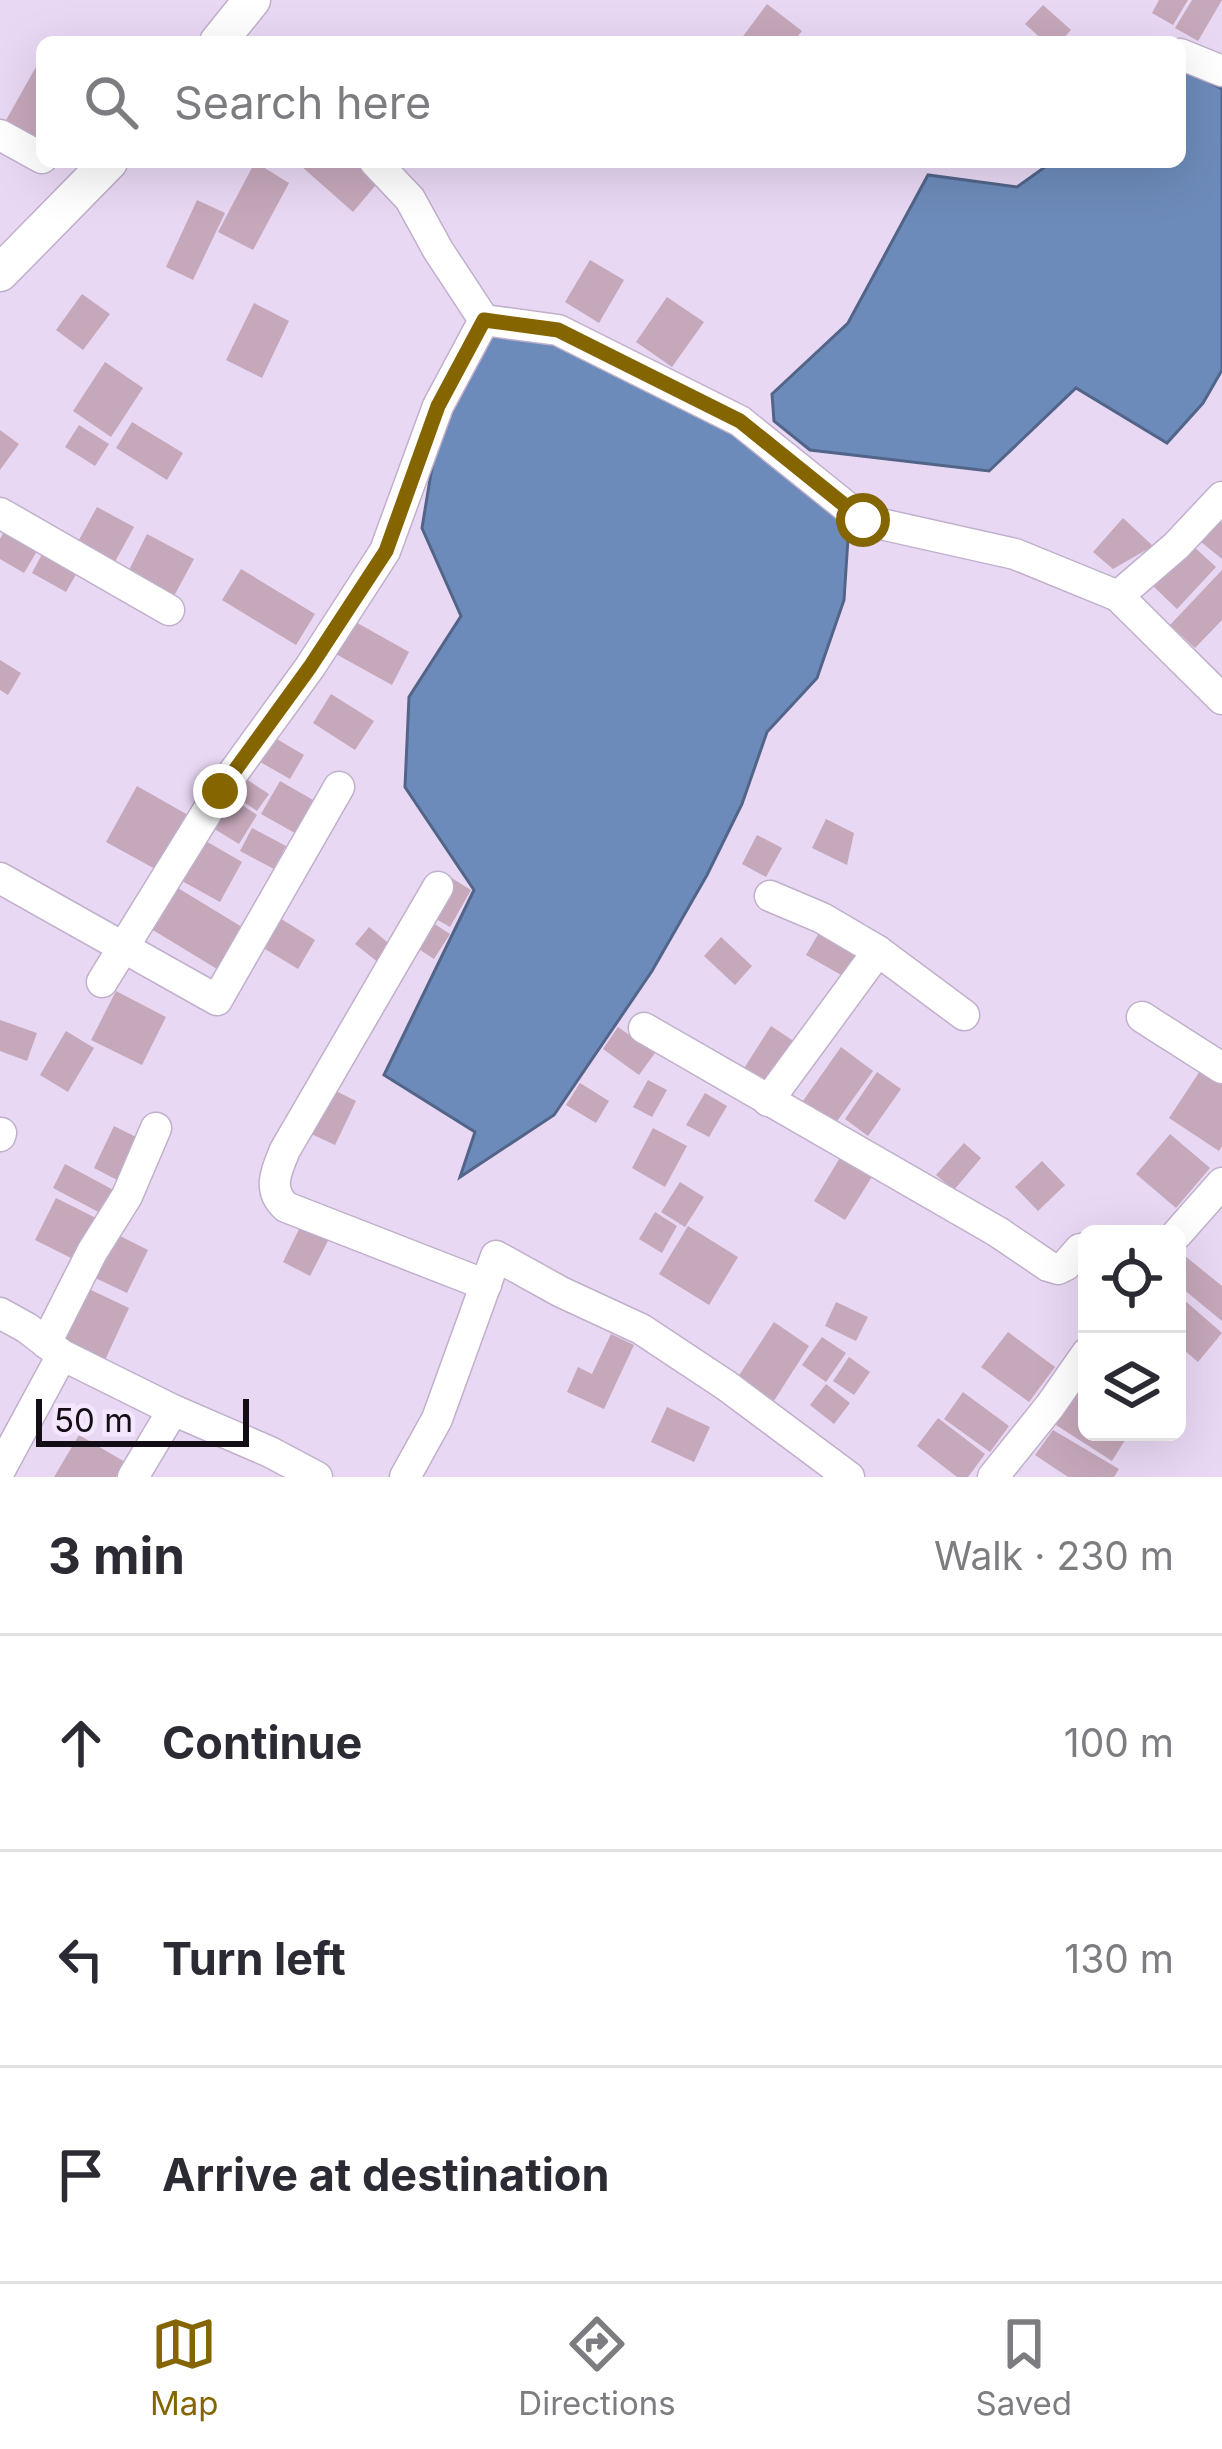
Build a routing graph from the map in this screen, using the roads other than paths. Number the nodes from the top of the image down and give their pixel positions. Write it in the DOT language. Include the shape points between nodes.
graph roads {
  1 [pos="252,0"];
  2 [pos="223,36"];
  3 [pos="1186,56"];
  4 [pos="1222,71"];
  5 [pos="0,135"];
  6 [pos="36,155"];
  7 [pos="381,168"];
  8 [pos="98,173"];
  9 [pos="0,272"];
  10 [pos="484,320"];
  11 [pos="1222,497"];
  12 [pos="0,513"];
  13 [pos="1118,596"];
  14 [pos="169,610"];
  15 [pos="1222,699"];
  16 [pos="339,787"];
  17 [pos="0,878"];
  18 [pos="438,887"];
  19 [pos="770,896"];
  20 [pos="123,948"];
  21 [pos="878,951"];
  22 [pos="102,982"];
  23 [pos="964,1016"];
  24 [pos="1142,1017"];
  25 [pos="644,1028"];
  26 [pos="1222,1068"];
  27 [pos="768,1101"];
  28 [pos="156,1128"];
  29 [pos="1222,1183"];
  30 [pos="1185,1225"];
  31 [pos="1078,1250"];
  32 [pos="486,1285"];
  33 [pos="0,1312"];
  34 [pos="54,1349"];
  35 [pos="1078,1366"];
  36 [pos="172,1410"];
  37 [pos="0,1470"];
  38 [pos="133,1477"];
  39 [pos="317,1477"];
  40 [pos="405,1477"];
  41 [pos="849,1477"];
  42 [pos="993,1477"];
  1 -- 2 [label="street"];
  3 -- 4 [label="street"];
  5 -- 6 [label="street"];
  7 -- 10 [label="street" via="410,199"];
  8 -- 9 [label="street"];
  10 -- 13 [label="street" via="558,330 740,421 863,520 1016,554"];
  10 -- 20 [label="street" via="438,406 386,551"];
  11 -- 13 [label="street"];
  12 -- 14 [label="street"];
  13 -- 15 [label="street"];
  16 -- 20 [label="street" via="217,1000"];
  17 -- 20 [label="street"];
  18 -- 32 [label="street" via="285,1150 274,1187 286,1207"];
  19 -- 21 [label="street"];
  20 -- 22 [label="street"];
  21 -- 23 [label="street"];
  21 -- 27 [label="street"];
  24 -- 26 [label="street"];
  25 -- 27 [label="street"];
  27 -- 31 [label="street" via="1048,1266 1066,1265"];
  28 -- 34 [label="street" via="92,1252"];
  29 -- 30 [label="street"];
  32 -- 40 [label="street" via="436,1419"];
  32 -- 41 [label="street" via="496,1256 641,1329"];
  33 -- 34 [label="street"];
  34 -- 36 [label="street"];
  34 -- 37 [label="street"];
  35 -- 42 [label="street"];
  36 -- 38 [label="street"];
  36 -- 39 [label="street"];
}
